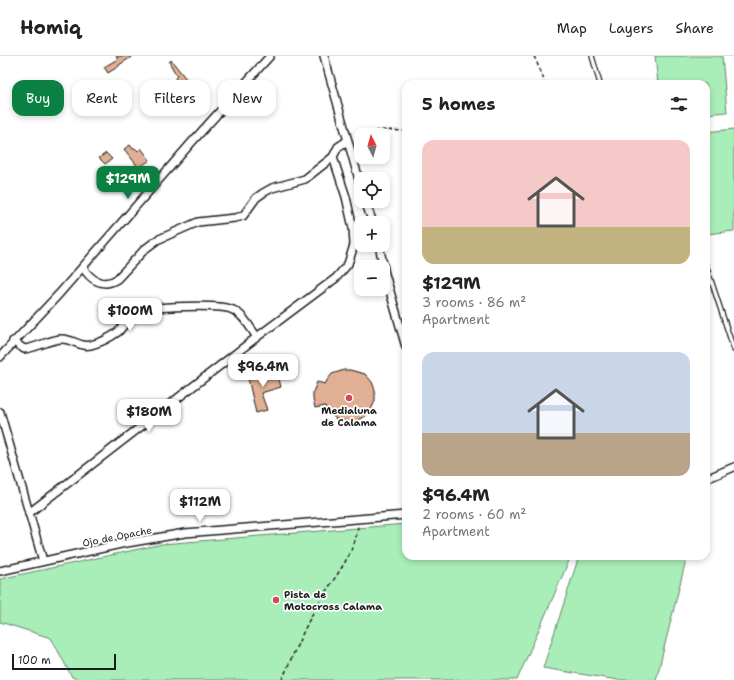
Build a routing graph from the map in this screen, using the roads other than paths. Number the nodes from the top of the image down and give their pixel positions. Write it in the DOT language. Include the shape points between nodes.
graph roads {
  1 [pos="270,56"];
  2 [pos="324,56"];
  3 [pos="592,56"];
  4 [pos="599,80"];
  5 [pos="347,141"];
  6 [pos="333,157"];
  7 [pos="356,172"];
  8 [pos="380,252"];
  9 [pos="83,266"];
  10 [pos="710,278"];
  11 [pos="402,334"];
  12 [pos="257,337"];
  13 [pos="13,341"];
  14 [pos="734,350"];
  15 [pos="0,356"];
  16 [pos="0,412"];
  17 [pos="734,467"];
  18 [pos="710,477"];
  19 [pos="29,513"];
  20 [pos="402,515"];
  21 [pos="43,561"];
  22 [pos="0,571"];
  1 -- 9 [label="street"];
  2 -- 5 [label="street"];
  3 -- 4 [label="lane"];
  5 -- 6 [label="street" via="338,147"];
  5 -- 7 [label="street"];
  6 -- 9 [label="street" via="305,179 263,193 252,202 244,216 198,222 157,240 111,282 100,283 91,278"];
  6 -- 12 [label="street" via="346,197 352,228 354,245 348,264 336,278"];
  8 -- 11 [label="street" via="384,274"];
  9 -- 13 [label="street"];
  10 -- 14 [label="lane"];
  12 -- 13 [label="street" via="242,317 233,310 222,307 174,307 137,311 117,332 92,345 77,344 63,339 24,349"];
  12 -- 19 [label="street"];
  13 -- 15 [label="street"];
  16 -- 19 [label="street"];
  17 -- 18 [label="street"];
  19 -- 21 [label="street"];
  20 -- 21 [label="street, Ojo de Opache" via="185,533"];
  21 -- 22 [label="street, Ojo de Opache"];
}
